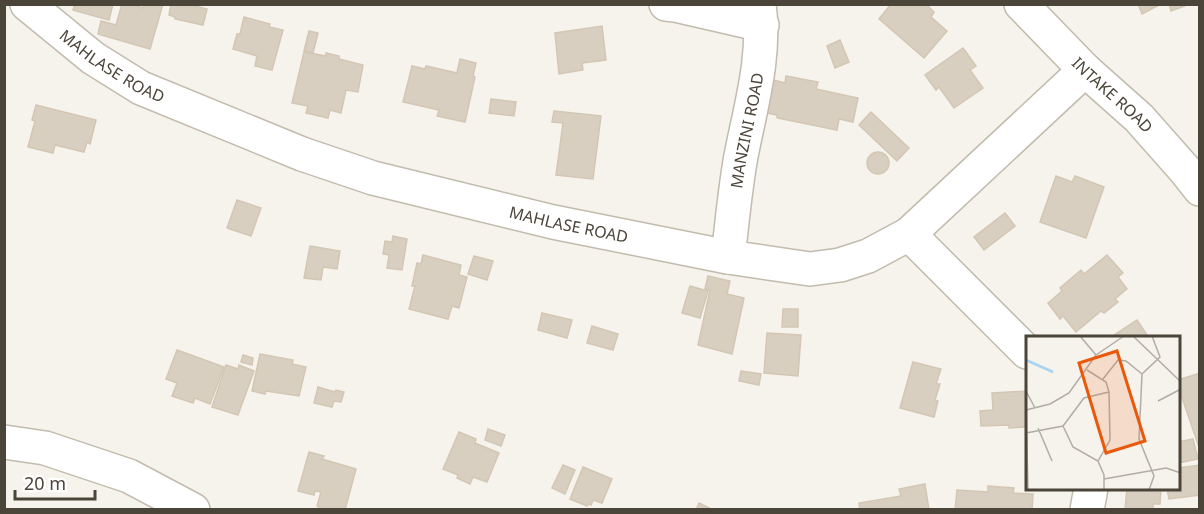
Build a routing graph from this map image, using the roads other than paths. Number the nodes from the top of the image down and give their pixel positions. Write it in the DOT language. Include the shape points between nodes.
graph roads {
  1 [pos="27,4"];
  2 [pos="666,4"];
  3 [pos="1021,4"];
  4 [pos="760,15"];
  5 [pos="1085,70"];
  6 [pos="1200,189"];
  7 [pos="909,234"];
  8 [pos="728,257"];
  9 [pos="1026,351"];
  10 [pos="4,442"];
  11 [pos="1091,490"];
  12 [pos="193,510"];
  13 [pos="1087,510"];
  1 -- 8 [label="street, MAHLASE ROAD" via="93,58 141,88 302,154 373,178 553,222"];
  2 -- 4 [label="street"];
  3 -- 5 [label="street, INTAKE ROAD"];
  4 -- 8 [label="street, MANZINI ROAD" via="761,58 741,159"];
  5 -- 6 [label="street, INTAKE ROAD" via="1139,118"];
  5 -- 7 [label="street, MAHLASE ROAD"];
  7 -- 8 [label="street, MAHLASE ROAD" via="868,256 810,269"];
  7 -- 9 [label="street"];
  10 -- 12 [label="street" via="45,448 129,477"];
  11 -- 13 [label="street"];
}
